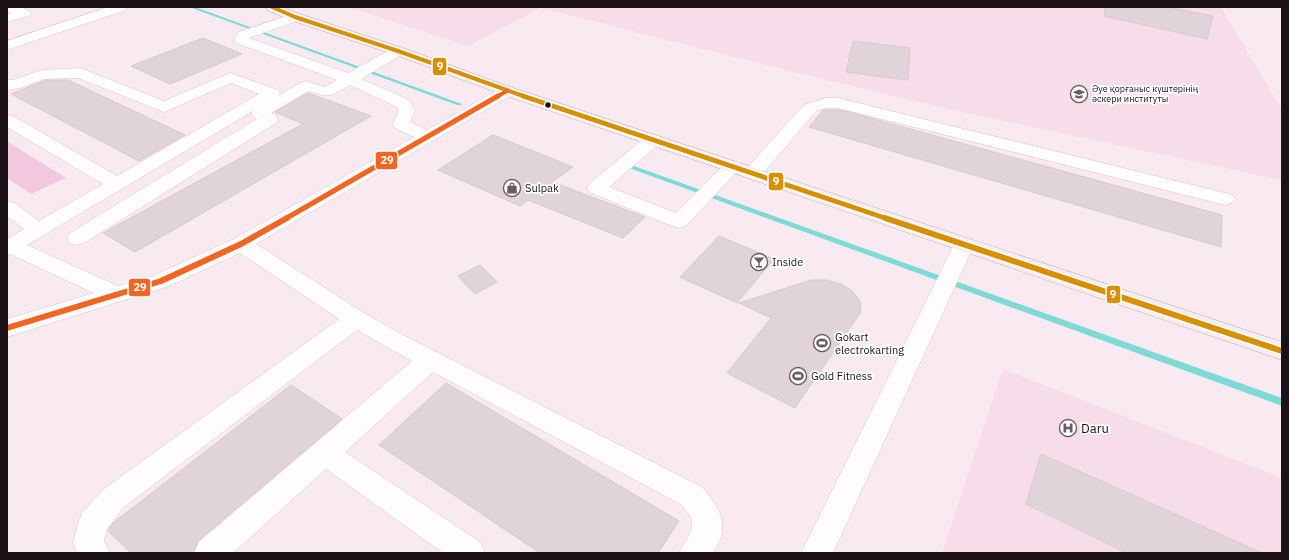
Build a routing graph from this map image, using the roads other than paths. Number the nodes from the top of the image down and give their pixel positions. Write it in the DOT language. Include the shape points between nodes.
graph roads {
  1 [pos="8,7"];
  2 [pos="121,7"];
  3 [pos="272,7"];
  4 [pos="294,17"];
  5 [pos="7,18"];
  6 [pos="7,46"];
  7 [pos="398,51"];
  8 [pos="359,73"];
  9 [pos="7,86"];
  10 [pos="507,91"];
  11 [pos="7,120"];
  12 [pos="428,138"];
  13 [pos="653,140"];
  14 [pos="732,166"];
  15 [pos="752,173"];
  16 [pos="117,184"];
  17 [pos="1225,199"];
  18 [pos="7,207"];
  19 [pos="38,230"];
  20 [pos="76,238"];
  21 [pos="240,244"];
  22 [pos="964,245"];
  23 [pos="9,247"];
  24 [pos="115,294"];
  25 [pos="356,319"];
  26 [pos="7,328"];
  27 [pos="1282,351"];
  28 [pos="429,360"];
  29 [pos="325,453"];
  30 [pos="94,553"];
  31 [pos="210,553"];
  32 [pos="469,553"];
  33 [pos="695,553"];
  34 [pos="818,553"];
  1 -- 5 [label="street" via="24,13"];
  2 -- 6 [label="street"];
  3 -- 4 [label="main road"];
  4 -- 7 [label="main road"];
  4 -- 8 [label="street" via="241,37 241,40"];
  7 -- 8 [label="street"];
  7 -- 10 [label="main road"];
  8 -- 12 [label="street" via="404,105 407,111 401,124"];
  8 -- 20 [label="street" via="327,92 306,86 259,114 270,119"];
  9 -- 16 [label="street" via="42,75 80,73 164,107 230,78 272,93"];
  10 -- 12 [label="street"];
  10 -- 13 [label="main road"];
  11 -- 16 [label="street"];
  12 -- 21 [label="street"];
  13 -- 14 [label="main road"];
  13 -- 14 [label="street" via="596,188 679,222"];
  14 -- 15 [label="main road"];
  15 -- 17 [label="street" via="810,108 825,103 838,103"];
  15 -- 22 [label="main road"];
  16 -- 19 [label="street"];
  18 -- 19 [label="street"];
  19 -- 23 [label="street"];
  21 -- 24 [label="street" via="160,281"];
  21 -- 25 [label="street"];
  22 -- 27 [label="main road"];
  22 -- 34 [label="street"];
  23 -- 24 [label="street"];
  24 -- 26 [label="street"];
  25 -- 28 [label="street"];
  25 -- 30 [label="street" via="114,498 93,523 88,543"];
  28 -- 29 [label="street"];
  28 -- 33 [label="street" via="692,496 706,514 707,535"];
  29 -- 31 [label="street"];
  29 -- 32 [label="street"];
}
